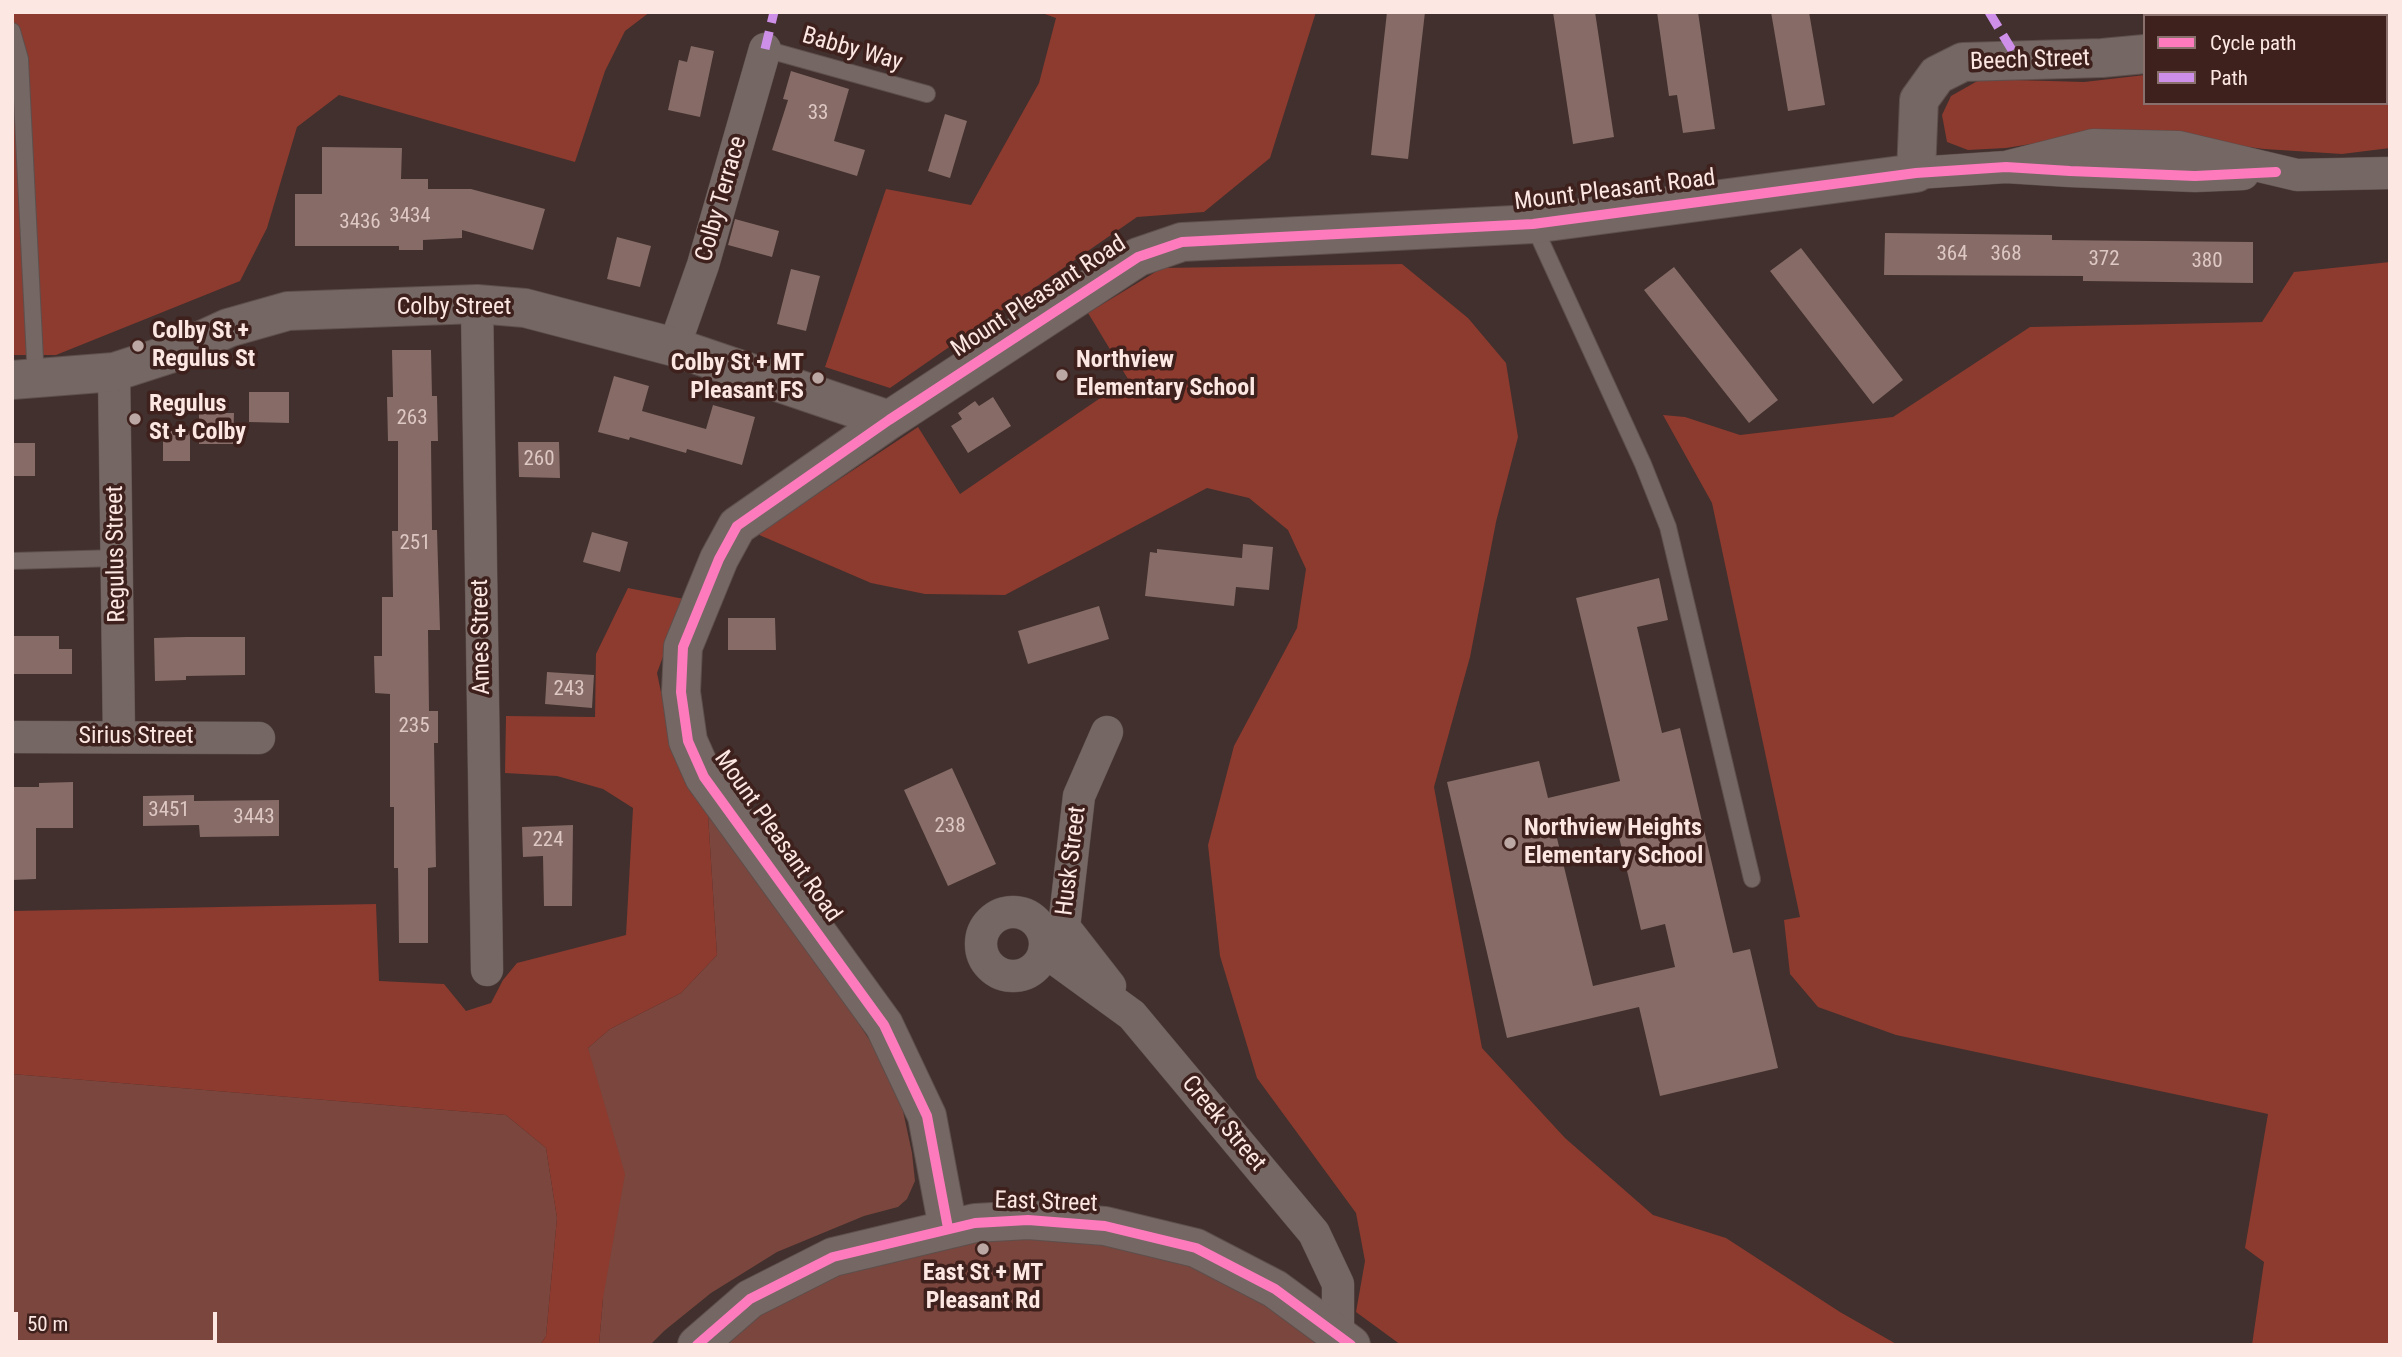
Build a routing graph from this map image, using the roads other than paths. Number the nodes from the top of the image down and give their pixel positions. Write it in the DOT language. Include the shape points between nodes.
graph roads {
  1 [pos="12,30"];
  2 [pos="765,49"];
  3 [pos="2143,54"];
  4 [pos="927,94"];
  5 [pos="1916,173"];
  6 [pos="2390,173"];
  7 [pos="1533,224"];
  8 [pos="477,303"];
  9 [pos="674,347"];
  10 [pos="114,372"];
  11 [pos="24,380"];
  12 [pos="889,420"];
  13 [pos="117,558"];
  14 [pos="12,561"];
  15 [pos="1107,732"];
  16 [pos="120,736"];
  17 [pos="12,737"];
  18 [pos="259,738"];
  19 [pos="1752,879"];
  20 [pos="1044,951"];
  21 [pos="487,970"];
  22 [pos="1132,1015"];
  23 [pos="948,1228"];
  24 [pos="1344,1340"];
  25 [pos="697,1345"];
  1 -- 11 [label="lane" via="20,59"];
  2 -- 4 [label="lane, Babby Way"];
  2 -- 9 [label="street, Colby Terrace" via="703,265"];
  3 -- 5 [label="street, Beech Street" via="1963,62 1937,75 1919,100"];
  5 -- 6 [label="street, Mount Pleasant Road" via="2006,167 2195,176"];
  5 -- 7 [label="street, Mount Pleasant Road"];
  7 -- 12 [label="street, Mount Pleasant Road" via="1182,242 1138,257"];
  7 -- 19 [label="lane" via="1668,527"];
  8 -- 9 [label="street, Colby Street" via="525,308"];
  8 -- 10 [label="street, Colby Street" via="288,311 228,328 176,352"];
  8 -- 21 [label="street, Ames Street"];
  9 -- 12 [label="street, Colby Street"];
  10 -- 11 [label="street, Colby Street"];
  10 -- 13 [label="street, Regulus Street"];
  12 -- 23 [label="street, Mount Pleasant Road" via="737,526 683,647 681,692 688,741 704,776 884,1025 927,1116"];
  13 -- 14 [label="lane"];
  13 -- 16 [label="street, Regulus Street"];
  15 -- 22 [label="street, Husk Street" via="1079,796 1064,927"];
  16 -- 17 [label="street, Sirius Street"];
  16 -- 18 [label="street, Sirius Street"];
  20 -- 22 [label="street, Creek Street"];
  22 -- 24 [label="street, Creek Street" via="1314,1233 1338,1284"];
  23 -- 24 [label="street, East Street" via="1028,1220 1105,1226 1196,1248 1275,1289"];
  23 -- 25 [label="street, East Street" via="833,1256 750,1299"];
}
